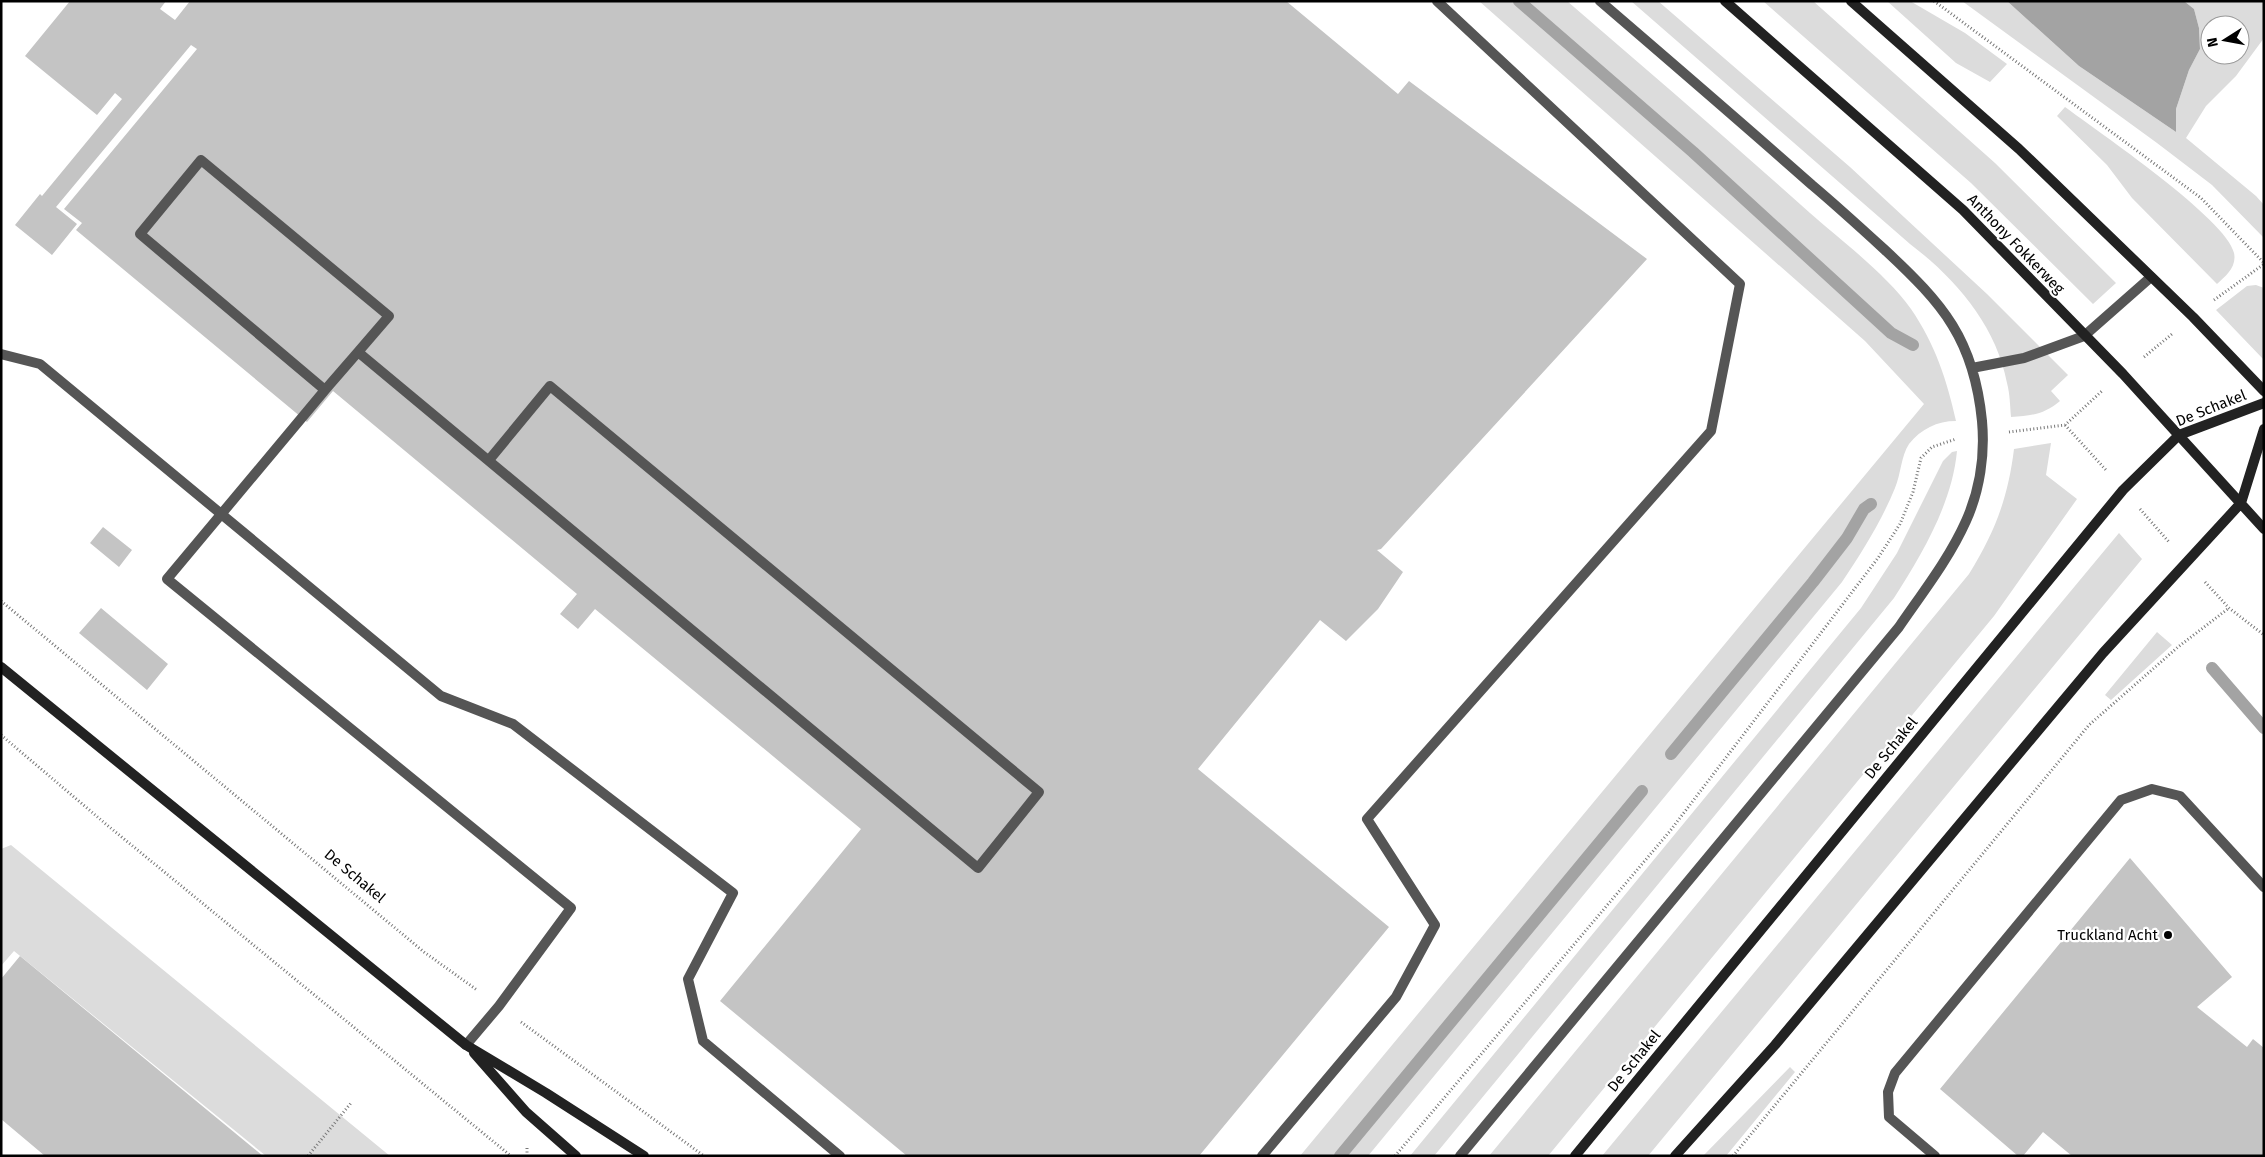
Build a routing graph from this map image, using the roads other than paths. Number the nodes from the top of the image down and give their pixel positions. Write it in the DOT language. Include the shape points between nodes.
graph roads {
  1 [pos="1437,1"];
  2 [pos="1600,1"];
  3 [pos="1725,1"];
  4 [pos="1851,1"];
  5 [pos="2151,277"];
  6 [pos="2084,336"];
  7 [pos="358,352"];
  8 [pos="1,354"];
  9 [pos="1972,368"];
  10 [pos="325,390"];
  11 [pos="2264,391"];
  12 [pos="2264,403"];
  13 [pos="2264,429"];
  14 [pos="2179,435"];
  15 [pos="489,460"];
  16 [pos="2242,503"];
  17 [pos="2264,529"];
  18 [pos="1,667"];
  19 [pos="2264,887"];
  20 [pos="466,1045"];
  21 [pos="576,1156"];
  22 [pos="644,1156"];
  23 [pos="840,1156"];
  24 [pos="1262,1156"];
  25 [pos="1460,1156"];
  26 [pos="1575,1156"];
  27 [pos="1675,1156"];
  28 [pos="1935,1156"];
  1 -- 24 [label="lane" via="1740,284 1711,431 1367,819 1435,925 1396,997"];
  2 -- 9 [label="lane" via="1918,280 1952,323"];
  3 -- 6 [label="street, Anthony Fokkerweg" via="1963,210"];
  4 -- 5 [label="street" via="2019,149"];
  5 -- 6 [label="lane"];
  5 -- 11 [label="street"];
  6 -- 9 [label="lane" via="2024,358"];
  6 -- 14 [label="street, Anthony Fokkerweg"];
  7 -- 10 [label="lane"];
  7 -- 10 [label="lane" via="388,316 201,160 140,234"];
  7 -- 15 [label="lane"];
  8 -- 23 [label="lane" via="40,364 441,696 513,724 733,893 688,979 703,1041"];
  9 -- 25 [label="lane" via="1980,402 1982,458 1967,520 1940,569 1904,619"];
  10 -- 20 [label="lane" via="167,580 571,908"];
  12 -- 14 [label="street, De Schakel"];
  13 -- 16 [label="street"];
  14 -- 16 [label="street, Anthony Fokkerweg"];
  14 -- 26 [label="street, De Schakel" via="2124,490"];
  15 -- 15 [label="lane" via="550,386 1039,792 978,868"];
  16 -- 17 [label="street, Anthony Fokkerweg"];
  16 -- 27 [label="street" via="2104,653 1775,1045"];
  18 -- 20 [label="street"];
  19 -- 28 [label="lane" via="2180,796 2152,789 2121,800 1895,1073 1888,1092 1889,1117"];
  20 -- 21 [label="street" via="526,1112"];
  20 -- 22 [label="street"];
}
